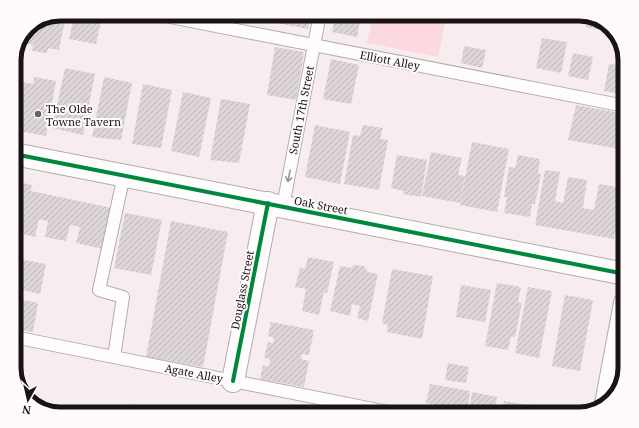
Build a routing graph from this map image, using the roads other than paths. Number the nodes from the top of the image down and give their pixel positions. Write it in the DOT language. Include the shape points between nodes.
graph roads {
  1 [pos="191,21"];
  2 [pos="318,21"];
  3 [pos="313,45"];
  4 [pos="618,105"];
  5 [pos="21,155"];
  6 [pos="124,175"];
  7 [pos="275,205"];
  8 [pos="618,273"];
  9 [pos="21,338"];
  10 [pos="618,340"];
  11 [pos="114,357"];
  12 [pos="233,381"];
  13 [pos="608,394"];
  14 [pos="363,407"];
  1 -- 3 [label="lane, Elliott Alley"];
  2 -- 3 [label="lane, South 17th Street"];
  3 -- 4 [label="lane, Elliott Alley"];
  3 -- 7 [label="lane, South 17th Street, one-way"];
  5 -- 6 [label="street, Oak Street"];
  6 -- 7 [label="street, Oak Street"];
  6 -- 11 [label="lane" via="99,290 123,297"];
  7 -- 8 [label="street, Oak Street"];
  7 -- 12 [label="street, Douglass Street"];
  9 -- 11 [label="lane, Agate Alley"];
  10 -- 13 [label="street"];
  11 -- 12 [label="lane, Agate Alley"];
  12 -- 14 [label="lane, Agate Alley"];
}
